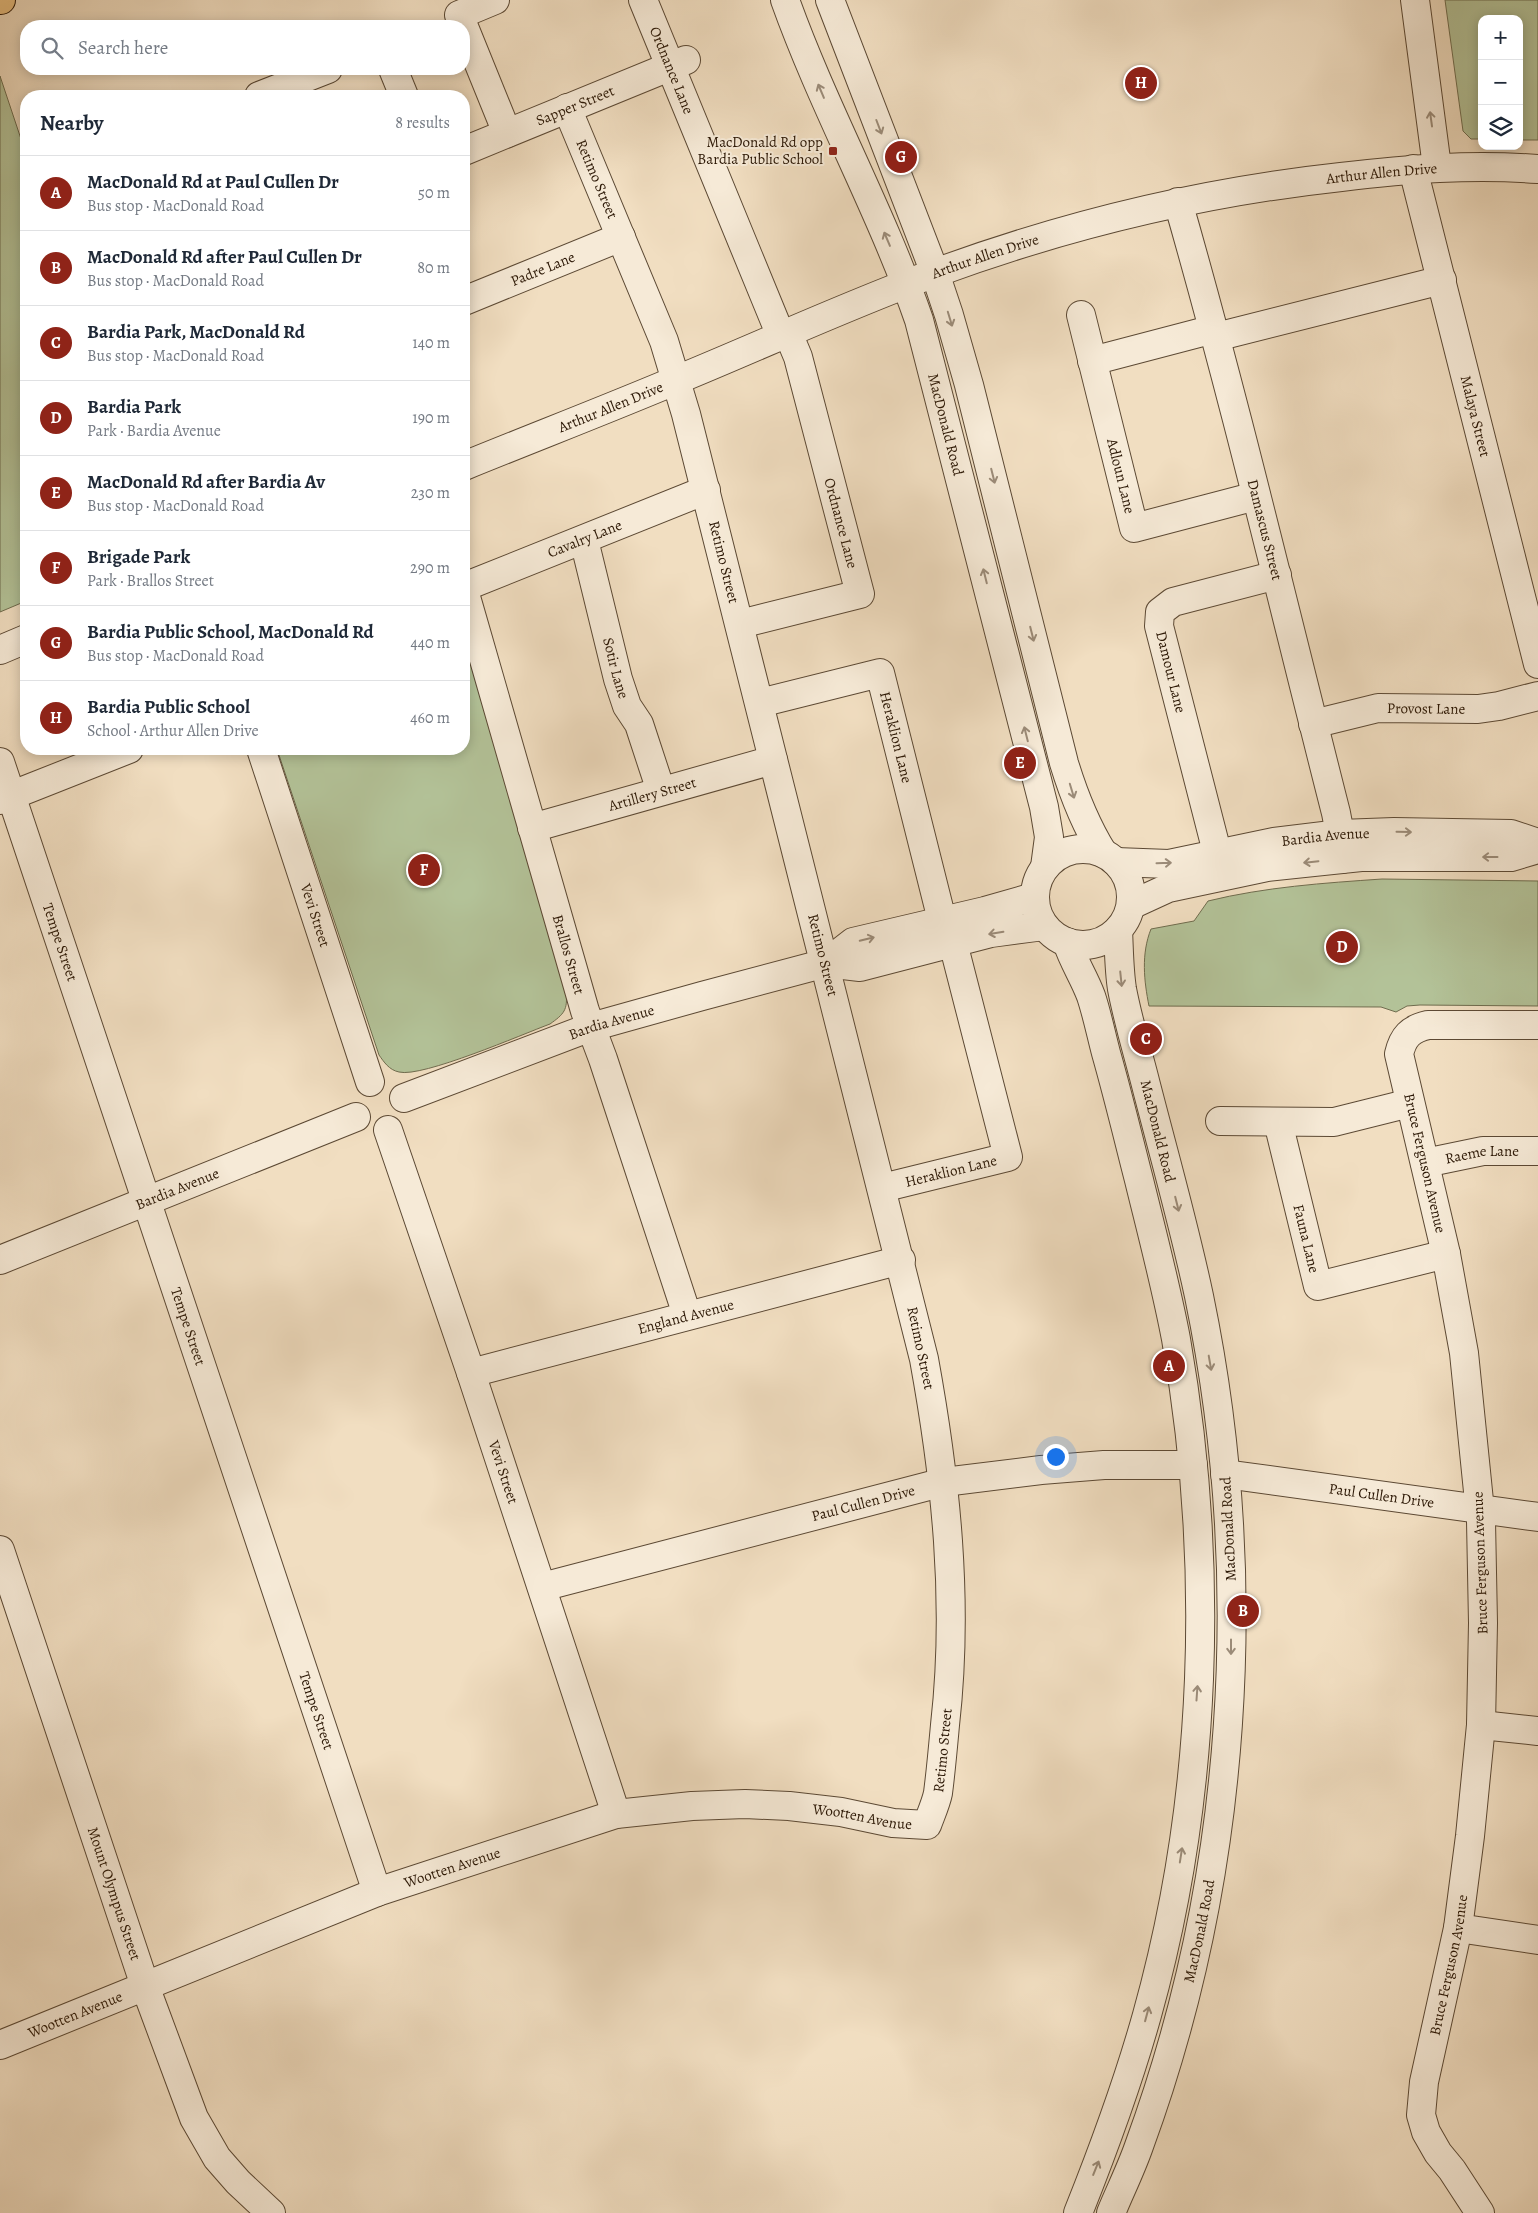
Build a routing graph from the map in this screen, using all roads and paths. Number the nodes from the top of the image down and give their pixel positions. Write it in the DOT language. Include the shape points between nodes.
graph roads {
  1 [pos="495,0"];
  2 [pos="643,0"];
  3 [pos="785,0"];
  4 [pos="830,0"];
  5 [pos="1415,0"];
  6 [pos="461,20"];
  7 [pos="470,42"];
  8 [pos="678,63"];
  9 [pos="313,75"];
  10 [pos="395,75"];
  11 [pos="274,90"];
  12 [pos="402,90"];
  13 [pos="567,108"];
  14 [pos="507,133"];
  15 [pos="470,148"];
  16 [pos="1425,168"];
  17 [pos="1538,169"];
  18 [pos="1178,202"];
  19 [pos="621,237"];
  20 [pos="935,273"];
  21 [pos="1442,280"];
  22 [pos="907,284"];
  23 [pos="470,299"];
  24 [pos="1081,315"];
  25 [pos="1215,333"];
  26 [pos="784,334"];
  27 [pos="1092,361"];
  28 [pos="676,380"];
  29 [pos="470,464"];
  30 [pos="706,490"];
  31 [pos="1256,496"];
  32 [pos="584,540"];
  33 [pos="1277,575"];
  34 [pos="470,587"];
  35 [pos="470,610"];
  36 [pos="740,624"];
  37 [pos="20,642"];
  38 [pos="0,650"];
  39 [pos="1538,664"];
  40 [pos="1538,696"];
  41 [pos="760,703"];
  42 [pos="1313,724"];
  43 [pos="114,755"];
  44 [pos="263,755"];
  45 [pos="773,760"];
  46 [pos="0,762"];
  47 [pos="661,792"];
  48 [pos="6,798"];
  49 [pos="532,828"];
  50 [pos="1538,843"];
  51 [pos="1341,846"];
  52 [pos="1538,849"];
  53 [pos="1217,852"];
  54 [pos="1109,857"];
  55 [pos="1045,867"];
  56 [pos="1034,896"];
  57 [pos="1130,905"];
  58 [pos="1044,926"];
  59 [pos="1118,930"];
  60 [pos="947,931"];
  61 [pos="1067,942"];
  62 [pos="826,963"];
  63 [pos="1538,1026"];
  64 [pos="591,1027"];
  65 [pos="370,1082"];
  66 [pos="404,1098"];
  67 [pos="1410,1103"];
  68 [pos="356,1117"];
  69 [pos="1220,1121"];
  70 [pos="1278,1122"];
  71 [pos="388,1130"];
  72 [pos="1538,1151"];
  73 [pos="1425,1163"];
  74 [pos="882,1188"];
  75 [pos="147,1201"];
  76 [pos="1446,1254"];
  77 [pos="0,1260"];
  78 [pos="900,1260"];
  79 [pos="687,1315"];
  80 [pos="471,1373"];
  81 [pos="1193,1465"];
  82 [pos="1225,1474"];
  83 [pos="944,1482"];
  84 [pos="1480,1508"];
  85 [pos="1538,1517"];
  86 [pos="0,1550"];
  87 [pos="542,1587"];
  88 [pos="1481,1725"];
  89 [pos="1538,1731"];
  90 [pos="616,1814"];
  91 [pos="927,1825"];
  92 [pos="377,1892"];
  93 [pos="1458,1928"];
  94 [pos="1538,1940"];
  95 [pos="145,1986"];
  96 [pos="0,2045"];
  97 [pos="272,2213"];
  98 [pos="1078,2213"];
  99 [pos="1111,2213"];
  100 [pos="1480,2213"];
  1 -- 6 [label="street" via="458,14"];
  2 -- 8 [label="street, Ordnance Lane"];
  22 -- 3 [label="street, MacDonald Road, one-way" via="820,91"];
  4 -- 20 [label="street, one-way"];
  16 -- 5 [label="street, Malaya Street, one-way"];
  7 -- 14 [label="street"];
  8 -- 13 [label="street, Sapper Street"];
  8 -- 26 [label="street, Ordnance Lane"];
  9 -- 11 [label="street"];
  10 -- 12 [label="street"];
  13 -- 14 [label="street, Sapper Street"];
  13 -- 19 [label="street, Retimo Street"];
  14 -- 15 [label="street, Sapper Street"];
  16 -- 17 [label="street, Arthur Allen Drive"];
  16 -- 18 [label="street, Arthur Allen Drive" via="1288,183"];
  16 -- 21 [label="street, Malaya Street"];
  18 -- 20 [label="street, Arthur Allen Drive" via="1024,243"];
  18 -- 25 [label="street, Damascus Street"];
  19 -- 23 [label="street, Padre Lane"];
  19 -- 28 [label="street, Retimo Street" via="664,341"];
  20 -- 22 [label="street, Arthur Allen Drive"];
  20 -- 54 [label="street, one-way" via="972,394 1064,764 1086,824"];
  21 -- 25 [label="street"];
  21 -- 39 [label="street, Malaya Street"];
  22 -- 26 [label="street, Arthur Allen Drive"];
  55 -- 22 [label="street, MacDonald Road, one-way" via="1049,837 1044,807"];
  24 -- 27 [label="street, Adloun Lane"];
  25 -- 27 [label="street"];
  25 -- 31 [label="street, Damascus Street"];
  26 -- 28 [label="street, Arthur Allen Drive"];
  26 -- 36 [label="street, Ordnance Lane" via="798,357 860,594"];
  27 -- 31 [label="street, Adloun Lane" via="1134,528"];
  28 -- 29 [label="street, Arthur Allen Drive"];
  28 -- 30 [label="street, Retimo Street"];
  30 -- 32 [label="street, Cavalry Lane"];
  30 -- 36 [label="street, Retimo Street"];
  31 -- 33 [label="street, Damascus Street"];
  32 -- 34 [label="street, Cavalry Lane"];
  32 -- 47 [label="street, Sotir Lane" via="618,679 627,706 639,724"];
  33 -- 42 [label="street, Damascus Street"];
  33 -- 53 [label="street, Damour Lane" via="1172,602 1160,612 1159,626"];
  35 -- 49 [label="street, Brallos Street"];
  36 -- 41 [label="street, Retimo Street"];
  37 -- 38 [label="street"];
  40 -- 42 [label="street, Provost Lane" via="1478,709 1378,708"];
  41 -- 45 [label="street, Retimo Street"];
  41 -- 60 [label="street, Heraklion Lane" via="880,673"];
  42 -- 51 [label="street, Damascus Street"];
  43 -- 48 [label="street"];
  44 -- 65 [label="street, Vevi Street"];
  45 -- 47 [label="street, Artillery Street"];
  45 -- 62 [label="street, Retimo Street"];
  46 -- 48 [label="street, Tempe Street"];
  47 -- 49 [label="street, Artillery Street"];
  48 -- 75 [label="street, Tempe Street"];
  49 -- 64 [label="street, Brallos Street"];
  51 -- 50 [label="street, Bardia Avenue, one-way" via="1394,832 1511,834"];
  52 -- 51 [label="street, Bardia Avenue, one-way" via="1511,857"];
  51 -- 53 [label="street, Bardia Avenue" via="1274,842"];
  51 -- 57 [label="street, Bardia Avenue, one-way" via="1267,867 1168,888"];
  54 -- 53 [label="street, Bardia Avenue, one-way" via="1169,864"];
  54 -- 55 [label="street" via="1087,849 1071,850 1057,856"];
  54 -- 57 [label="street" via="1126,874"];
  55 -- 56 [label="street" via="1037,881"];
  56 -- 58 [label="street"];
  56 -- 60 [label="street, Bardia Avenue" via="985,911"];
  57 -- 59 [label="street"];
  58 -- 60 [label="street, Bardia Avenue, one-way" via="991,933"];
  58 -- 61 [label="street"];
  59 -- 61 [label="street" via="1094,944"];
  59 -- 82 [label="street, MacDonald Road, one-way" via="1122,989 1199,1296"];
  60 -- 62 [label="street, Bardia Avenue" via="860,967"];
  60 -- 74 [label="street, Heraklion Lane" via="1008,1157"];
  61 -- 81 [label="street, MacDonald Road" via="1091,997 1148,1216 1176,1338"];
  62 -- 64 [label="street, Bardia Avenue"];
  62 -- 74 [label="street, Retimo Street"];
  63 -- 67 [label="street, Bruce Ferguson Avenue" via="1428,1025 1416,1028 1402,1042 1399,1054"];
  64 -- 66 [label="street, Bardia Avenue"];
  64 -- 79 [label="street, Brallos Street"];
  65 -- 66 [label="street" via="386,1081 394,1085"];
  65 -- 68 [label="street" via="357,1093 354,1101"];
  66 -- 71 [label="street" via="400,1121"];
  67 -- 70 [label="street" via="1334,1122"];
  67 -- 73 [label="street, Bruce Ferguson Avenue"];
  68 -- 71 [label="street" via="373,1131"];
  68 -- 75 [label="street, Bardia Avenue"];
  69 -- 70 [label="street"];
  70 -- 76 [label="street, Fauna Lane" via="1318,1286"];
  71 -- 80 [label="street, Vevi Street"];
  72 -- 73 [label="street, Raeme Lane" via="1483,1151"];
  73 -- 76 [label="street, Bruce Ferguson Avenue"];
  74 -- 78 [label="street, Retimo Street"];
  75 -- 77 [label="street, Bardia Avenue"];
  75 -- 92 [label="street, Tempe Street"];
  76 -- 84 [label="street, Bruce Ferguson Avenue" via="1464,1353"];
  78 -- 79 [label="street, England Avenue"];
  78 -- 83 [label="street, Retimo Street" via="924,1359"];
  79 -- 80 [label="street, England Avenue"];
  80 -- 87 [label="street, Vevi Street"];
  81 -- 83 [label="street, Paul Cullen Drive" via="1104,1465"];
  98 -- 81 [label="street, MacDonald Road, one-way" via="1108,2139 1148,2012 1182,1853 1200,1664 1199,1556"];
  82 -- 84 [label="street, Paul Cullen Drive"];
  82 -- 99 [label="street, MacDonald Road, one-way" via="1231,1556 1231,1659 1225,1765 1211,1869 1197,1944 1171,2046 1139,2146"];
  83 -- 87 [label="street, Paul Cullen Drive"];
  83 -- 91 [label="street, Retimo Street" via="951,1636 938,1794"];
  84 -- 85 [label="street, Paul Cullen Drive"];
  84 -- 88 [label="street, Bruce Ferguson Avenue"];
  86 -- 95 [label="street, Mount Olympus Street"];
  87 -- 90 [label="street, Vevi Street"];
  88 -- 89 [label="street"];
  88 -- 93 [label="street, Bruce Ferguson Avenue"];
  90 -- 91 [label="street, Wootten Avenue" via="754,1804 841,1812 893,1823"];
  90 -- 92 [label="street, Wootten Avenue"];
  92 -- 95 [label="street, Wootten Avenue"];
  93 -- 94 [label="street"];
  93 -- 100 [label="street, Bruce Ferguson Avenue" via="1424,2082 1421,2115 1438,2153"];
  95 -- 96 [label="street, Wootten Avenue"];
  95 -- 97 [label="street, Mount Olympus Street" via="194,2118 217,2158"];
}
